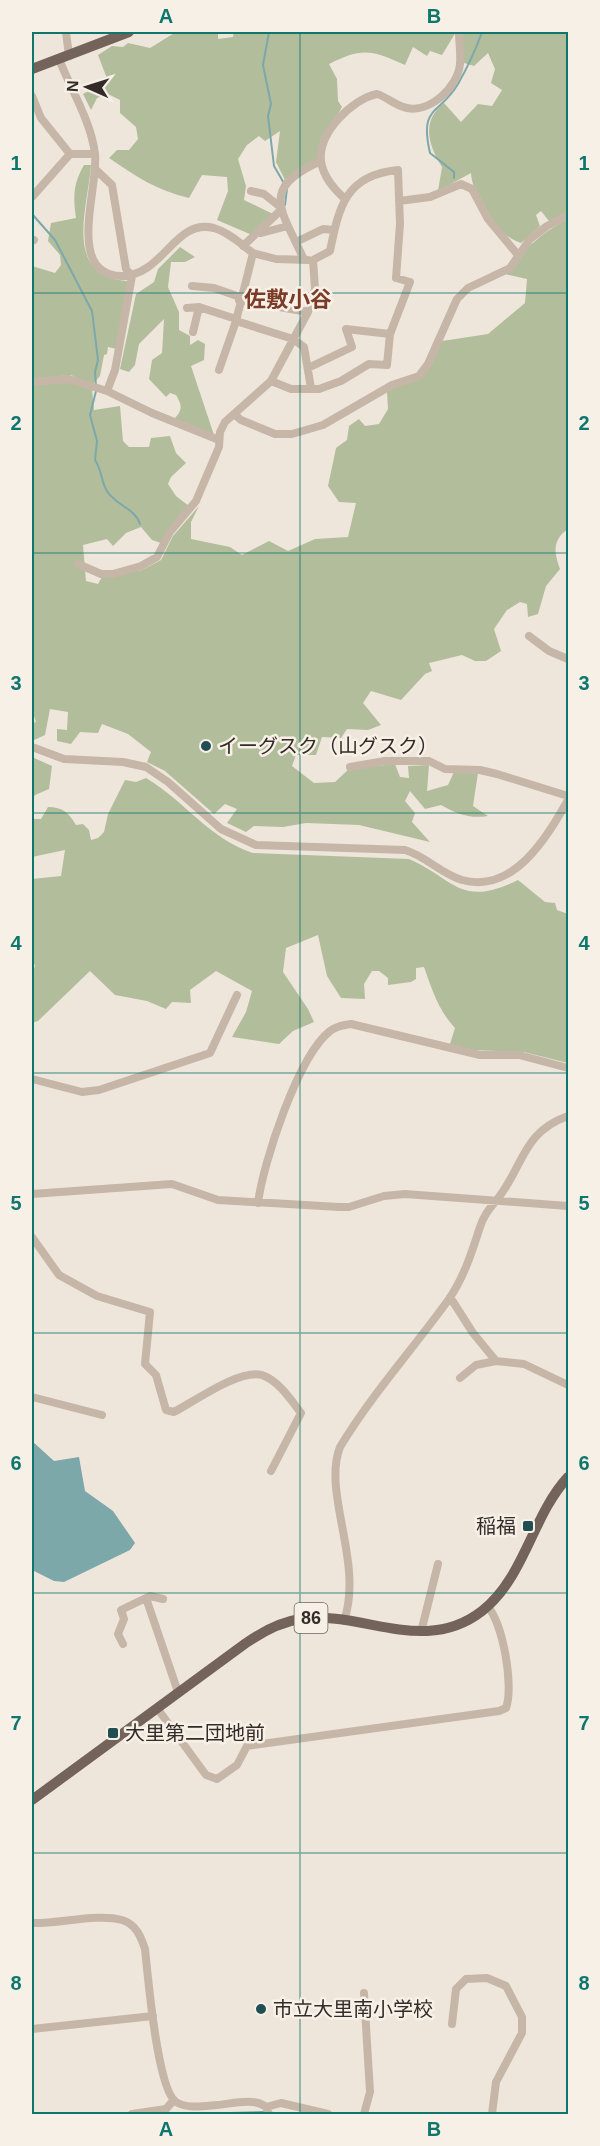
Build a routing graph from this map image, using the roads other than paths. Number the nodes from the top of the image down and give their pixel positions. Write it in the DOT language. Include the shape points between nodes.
graph roads {
  1 [pos="66,32"];
  2 [pos="129,32"];
  3 [pos="459,32"];
  4 [pos="64,57"];
  5 [pos="32,69"];
  6 [pos="32,96"];
  7 [pos="70,154"];
  8 [pos="95,154"];
  9 [pos="321,161"];
  10 [pos="95,169"];
  11 [pos="251,191"];
  12 [pos="32,197"];
  13 [pos="345,200"];
  14 [pos="399,201"];
  15 [pos="280,208"];
  16 [pos="568,215"];
  17 [pos="288,226"];
  18 [pos="334,230"];
  19 [pos="257,234"];
  20 [pos="298,241"];
  21 [pos="243,246"];
  22 [pos="252,253"];
  23 [pos="518,255"];
  24 [pos="308,260"];
  25 [pos="132,276"];
  26 [pos="192,286"];
  27 [pos="239,298"];
  28 [pos="199,307"];
  29 [pos="187,308"];
  30 [pos="308,312"];
  31 [pos="236,320"];
  32 [pos="194,332"];
  33 [pos="390,334"];
  34 [pos="293,339"];
  35 [pos="308,368"];
  36 [pos="219,370"];
  37 [pos="271,381"];
  38 [pos="32,382"];
  39 [pos="311,388"];
  40 [pos="100,389"];
  41 [pos="234,414"];
  42 [pos="219,440"];
  43 [pos="78,564"];
  44 [pos="529,636"];
  45 [pos="568,658"];
  46 [pos="32,747"];
  47 [pos="350,767"];
  48 [pos="568,798"];
  49 [pos="237,995"];
  50 [pos="568,1068"];
  51 [pos="32,1079"];
  52 [pos="568,1116"];
  53 [pos="32,1194"];
  54 [pos="495,1201"];
  55 [pos="258,1203"];
  56 [pos="568,1206"];
  57 [pos="32,1237"];
  58 [pos="450,1297"];
  59 [pos="496,1361"];
  60 [pos="460,1378"];
  61 [pos="568,1385"];
  62 [pos="32,1397"];
  63 [pos="102,1415"];
  64 [pos="272,1471"];
  65 [pos="568,1477"];
  66 [pos="438,1564"];
  67 [pos="146,1598"];
  68 [pos="163,1599"];
  69 [pos="487,1606"];
  70 [pos="344,1621"];
  71 [pos="422,1632"];
  72 [pos="123,1644"];
  73 [pos="178,1692"];
  74 [pos="157,1708"];
  75 [pos="32,1800"];
  76 [pos="32,1923"];
  77 [pos="364,1993"];
  78 [pos="153,2016"];
  79 [pos="452,2024"];
  80 [pos="32,2029"];
  81 [pos="173,2101"];
  82 [pos="268,2111"];
  83 [pos="165,2113"];
  84 [pos="132,2115"];
  85 [pos="328,2115"];
  86 [pos="364,2115"];
  87 [pos="492,2115"];
  1 -- 4 [label="street"];
  2 -- 4 [label="main road"];
  3 -- 9 [label="street" via="460,65 442,95 428,105 413,108 377,94 367,97 342,111 328,135"];
  4 -- 5 [label="main road"];
  4 -- 8 [label="street"];
  6 -- 7 [label="street" via="41,118"];
  7 -- 8 [label="street"];
  7 -- 12 [label="street"];
  8 -- 10 [label="street"];
  9 -- 13 [label="street" via="331,185"];
  9 -- 15 [label="street" via="286,183"];
  10 -- 25 [label="street" via="112,185 126,269"];
  10 -- 25 [label="street" via="87,241 90,257 113,276"];
  11 -- 15 [label="street" via="264,194"];
  13 -- 14 [label="street" via="370,175 398,170"];
  13 -- 18 [label="street"];
  14 -- 23 [label="street" via="430,197 461,184 472,189 488,219"];
  14 -- 33 [label="street" via="396,278 410,282"];
  15 -- 17 [label="street"];
  15 -- 19 [label="street"];
  16 -- 23 [label="street" via="547,225"];
  17 -- 19 [label="street"];
  17 -- 20 [label="street"];
  18 -- 20 [label="street" via="323,229"];
  18 -- 24 [label="street" via="330,251"];
  19 -- 21 [label="street"];
  20 -- 24 [label="street"];
  21 -- 22 [label="street"];
  21 -- 25 [label="street" via="213,228 198,228 181,236 148,269"];
  22 -- 24 [label="street"];
  22 -- 27 [label="street"];
  23 -- 41 [label="street" via="510,268 468,288 457,299 419,376 392,386 339,418 292,434 275,434"];
  24 -- 30 [label="street" via="315,289"];
  25 -- 40 [label="street" via="115,370"];
  26 -- 27 [label="street" via="214,288"];
  27 -- 30 [label="street"];
  27 -- 31 [label="street"];
  28 -- 29 [label="street"];
  28 -- 31 [label="street"];
  28 -- 32 [label="street"];
  30 -- 34 [label="street"];
  31 -- 34 [label="street"];
  31 -- 36 [label="street"];
  33 -- 35 [label="street" via="346,329 352,347"];
  33 -- 39 [label="street" via="387,365 369,364 327,387"];
  34 -- 35 [label="street" via="304,347"];
  34 -- 37 [label="street"];
  35 -- 39 [label="street"];
  37 -- 39 [label="street" via="291,389"];
  37 -- 41 [label="street"];
  38 -- 40 [label="street" via="59,378"];
  40 -- 42 [label="street"];
  41 -- 42 [label="street" via="225,422"];
  42 -- 43 [label="street" via="196,501 170,532 157,557 113,574 101,574"];
  44 -- 45 [label="street" via="549,651"];
  46 -- 48 [label="street" via="64,759 146,767 174,786 221,829 256,844 405,850 450,875 472,881 499,879 523,864 554,826"];
  47 -- 48 [label="street" via="385,761 429,761 445,769 480,770"];
  49 -- 51 [label="street" via="210,1053 99,1090 82,1092"];
  50 -- 55 [label="street" via="519,1055 480,1055 351,1024 336,1027 317,1045 286,1107"];
  52 -- 54 [label="street" via="538,1132"];
  53 -- 55 [label="street" via="172,1184 204,1197"];
  54 -- 55 [label="street" via="405,1194 349,1207"];
  54 -- 56 [label="street"];
  54 -- 58 [label="street" via="490,1204 474,1251"];
  57 -- 64 [label="street" via="59,1275 97,1296 150,1312 145,1364 156,1375 166,1410 174,1412 245,1373 263,1376 283,1390 301,1413"];
  58 -- 59 [label="street"];
  58 -- 70 [label="street" via="384,1381 337,1456 336,1478 350,1571"];
  59 -- 60 [label="street" via="476,1365"];
  59 -- 61 [label="street" via="524,1364"];
  62 -- 63 [label="street"];
  65 -- 69 [label="main road, 86" via="543,1510 512,1574"];
  66 -- 71 [label="street"];
  67 -- 68 [label="street"];
  67 -- 72 [label="street" via="121,1610 124,1619 117,1634"];
  67 -- 73 [label="street"];
  69 -- 71 [label="main road, 86" via="461,1623"];
  69 -- 74 [label="street" via="499,1623 510,1695 506,1708 499,1711 247,1746 237,1765 217,1779 206,1775"];
  70 -- 71 [label="main road, 86"];
  70 -- 73 [label="main road, 86" via="309,1618 272,1627"];
  73 -- 74 [label="main road, 86"];
  74 -- 75 [label="main road, 86"];
  76 -- 78 [label="street" via="98,1919 122,1920 132,1926 145,1949"];
  77 -- 86 [label="street" via="370,2092"];
  78 -- 80 [label="street"];
  78 -- 81 [label="street" via="165,2086"];
  79 -- 87 [label="street" via="456,1989 466,1979 487,1978 507,1986 519,2007 522,2033 501,2069"];
  81 -- 82 [label="street" via="194,2107 257,2102"];
  81 -- 83 [label="street"];
  82 -- 85 [label="street" via="281,2103"];
  83 -- 84 [label="street"];
}
